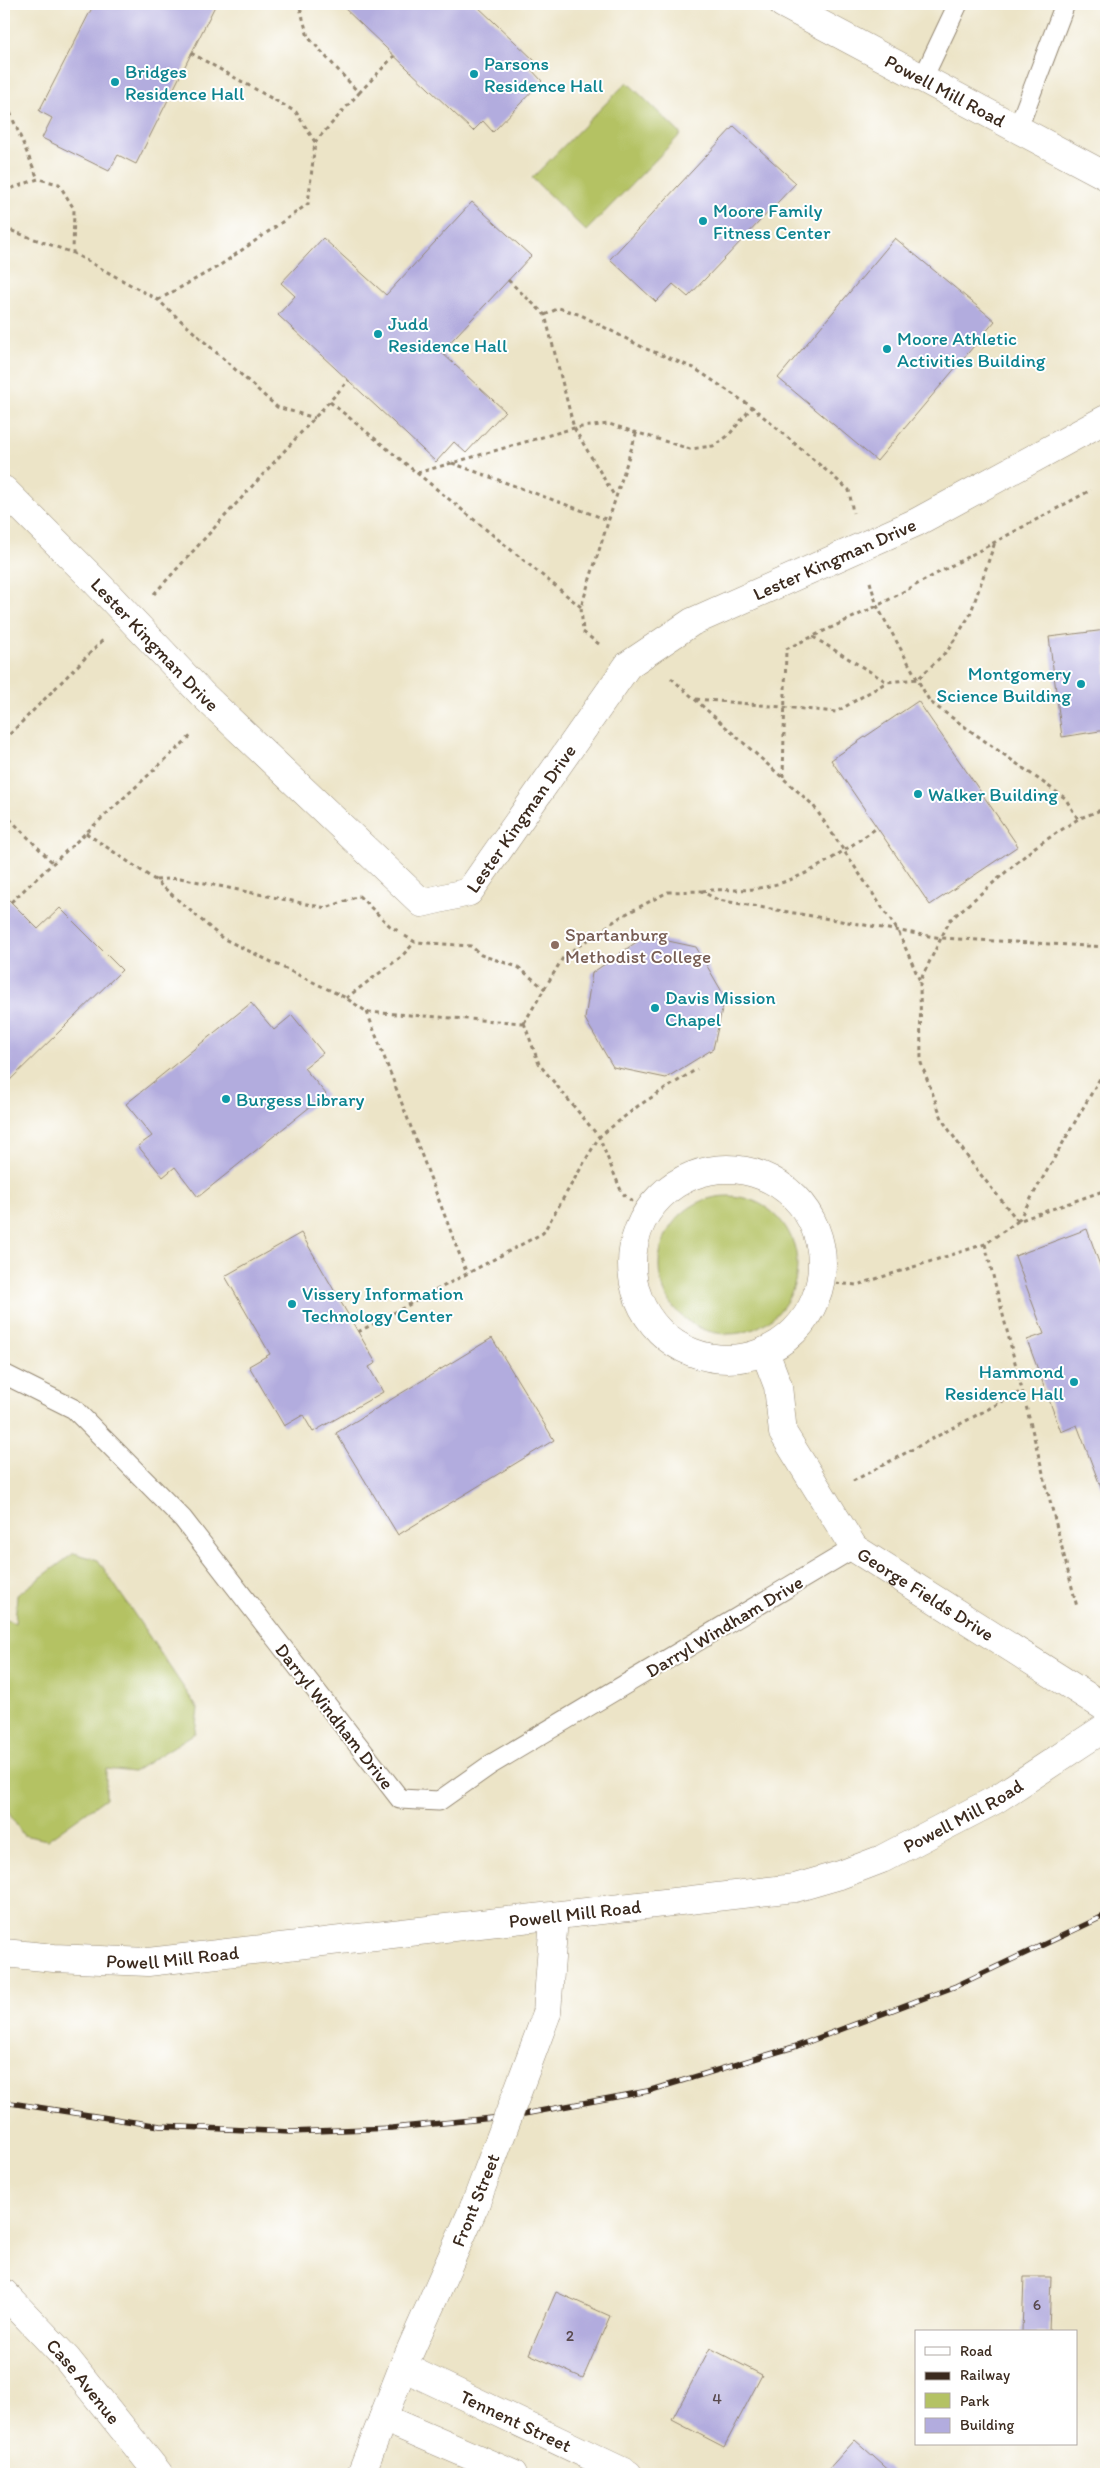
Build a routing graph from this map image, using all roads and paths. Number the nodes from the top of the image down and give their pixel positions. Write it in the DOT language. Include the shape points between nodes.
graph roads {
  1 [pos="299,4"];
  2 [pos="784,4"];
  3 [pos="958,4"];
  4 [pos="1065,4"];
  5 [pos="191,53"];
  6 [pos="394,56"];
  7 [pos="923,78"];
  8 [pos="359,93"];
  9 [pos="4,98"];
  10 [pos="1018,128"];
  11 [pos="315,142"];
  12 [pos="1106,176"];
  13 [pos="38,179"];
  14 [pos="4,191"];
  15 [pos="4,228"];
  16 [pos="73,253"];
  17 [pos="508,280"];
  18 [pos="158,300"];
  19 [pos="349,380"];
  20 [pos="330,402"];
  21 [pos="752,407"];
  22 [pos="315,418"];
  23 [pos="1106,419"];
  24 [pos="574,428"];
  25 [pos="637,431"];
  26 [pos="452,463"];
  27 [pos="417,473"];
  28 [pos="4,490"];
  29 [pos="1091,490"];
  30 [pos="616,497"];
  31 [pos="608,520"];
  32 [pos="995,542"];
  33 [pos="581,607"];
  34 [pos="127,615"];
  35 [pos="812,637"];
  36 [pos="628,665"];
  37 [pos="887,682"];
  38 [pos="695,699"];
  39 [pos="785,708"];
  40 [pos="219,710"];
  41 [pos="4,740"];
  42 [pos="783,778"];
  43 [pos="1106,808"];
  44 [pos="4,813"];
  45 [pos="877,828"];
  46 [pos="86,833"];
  47 [pos="844,850"];
  48 [pos="53,863"];
  49 [pos="155,880"];
  50 [pos="701,892"];
  51 [pos="11,902"];
  52 [pos="898,931"];
  53 [pos="941,938"];
  54 [pos="415,942"];
  55 [pos="1106,947"];
  56 [pos="920,981"];
  57 [pos="545,988"];
  58 [pos="346,998"];
  59 [pos="367,1012"];
  60 [pos="524,1024"];
  61 [pos="1106,1068"];
  62 [pos="697,1069"];
  63 [pos="598,1137"];
  64 [pos="1106,1190"];
  65 [pos="647,1213"];
  66 [pos="1018,1221"];
  67 [pos="985,1244"];
  68 [pos="467,1274"];
  69 [pos="820,1282"];
  70 [pos="358,1332"];
  71 [pos="765,1352"];
  72 [pos="4,1374"];
  73 [pos="1022,1391"];
  74 [pos="823,1497"];
  75 [pos="854,1548"];
  76 [pos="1077,1607"];
  77 [pos="1106,1708"];
  78 [pos="1106,1726"];
  79 [pos="554,1917"];
  80 [pos="4,1953"];
  81 [pos="4,2293"];
  82 [pos="403,2367"];
  83 [pos="383,2418"];
  84 [pos="159,2474"];
  85 [pos="360,2474"];
  86 [pos="513,2474"];
  87 [pos="628,2474"];
  1 -- 8 [label="path" via="308,37"];
  2 -- 7 [label="street, Powell Mill Road"];
  3 -- 7 [label="lane"];
  4 -- 10 [label="lane"];
  5 -- 11 [label="path" via="296,112"];
  6 -- 8 [label="path"];
  7 -- 10 [label="street, Powell Mill Road"];
  8 -- 11 [label="path"];
  9 -- 13 [label="path"];
  10 -- 12 [label="street, Powell Mill Road"];
  11 -- 18 [label="path" via="308,204 219,266"];
  13 -- 14 [label="path"];
  13 -- 16 [label="path" via="59,184 74,210"];
  15 -- 16 [label="path"];
  16 -- 18 [label="path"];
  17 -- 24 [label="path" via="545,315"];
  18 -- 22 [label="path" via="276,407"];
  19 -- 20 [label="path"];
  20 -- 22 [label="path"];
  20 -- 27 [label="path"];
  21 -- 25 [label="path" via="728,436 713,446 690,449"];
  22 -- 34 [label="path" via="152,596"];
  23 -- 36 [label="street, Lester Kingman Drive" via="917,522 692,622"];
  24 -- 25 [label="path" via="608,424"];
  24 -- 26 [label="path"];
  24 -- 30 [label="path"];
  25 -- 30 [label="path"];
  26 -- 27 [label="path"];
  26 -- 31 [label="path"];
  27 -- 33 [label="path"];
  28 -- 34 [label="street, Lester Kingman Drive"];
  29 -- 32 [label="path"];
  30 -- 31 [label="path"];
  31 -- 33 [label="path"];
  32 -- 35 [label="path"];
  32 -- 37 [label="path" via="970,615 948,650 918,679"];
  33 -- 36 [label="path" via="583,632"];
  34 -- 40 [label="street, Lester Kingman Drive"];
  34 -- 41 [label="path"];
  35 -- 37 [label="path"];
  35 -- 39 [label="path" via="786,649"];
  36 -- 38 [label="path" via="668,675"];
  36 -- 40 [label="street, Lester Kingman Drive" via="470,892 422,903"];
  37 -- 39 [label="path" via="836,712"];
  38 -- 39 [label="path"];
  38 -- 42 [label="path"];
  39 -- 42 [label="path"];
  40 -- 46 [label="path"];
  42 -- 47 [label="path" via="813,805"];
  43 -- 53 [label="path" via="1078,819 1036,847 950,920"];
  44 -- 48 [label="path"];
  45 -- 47 [label="path"];
  46 -- 48 [label="path"];
  46 -- 49 [label="path"];
  47 -- 50 [label="path" via="788,883 756,889 719,888"];
  47 -- 52 [label="path"];
  48 -- 51 [label="path"];
  49 -- 54 [label="path" via="180,878 326,908 359,896 390,926"];
  49 -- 58 [label="path" via="222,938"];
  50 -- 52 [label="path" via="718,900"];
  50 -- 57 [label="path" via="668,892 622,916 564,956"];
  52 -- 53 [label="path"];
  52 -- 56 [label="path"];
  53 -- 55 [label="path"];
  53 -- 56 [label="path"];
  54 -- 57 [label="path" via="471,946 481,955 518,968"];
  54 -- 58 [label="path" via="401,957"];
  56 -- 66 [label="path" via="921,1063 943,1121"];
  57 -- 60 [label="path"];
  58 -- 59 [label="path"];
  59 -- 60 [label="path"];
  59 -- 68 [label="path"];
  60 -- 63 [label="path" via="539,1064"];
  61 -- 66 [label="path"];
  62 -- 63 [label="path" via="638,1106"];
  63 -- 65 [label="path" via="622,1193"];
  63 -- 68 [label="path" via="543,1232"];
  64 -- 66 [label="path"];
  65 -- 69 [label="street" via="658,1196 689,1175 726,1167 763,1174 794,1194 816,1225 824,1262"];
  65 -- 71 [label="street" via="637,1228 630,1265 638,1302 659,1332 691,1353 728,1360"];
  66 -- 67 [label="path"];
  67 -- 69 [label="path" via="857,1285"];
  67 -- 73 [label="path"];
  68 -- 70 [label="path"];
  69 -- 71 [label="street" via="817,1299 796,1331"];
  71 -- 74 [label="street, George Fields Drive" via="778,1386 782,1433"];
  72 -- 75 [label="lane, Darryl Windham Drive" via="74,1409 183,1519 400,1799 439,1801 490,1765"];
  73 -- 74 [label="path"];
  73 -- 76 [label="path"];
  74 -- 75 [label="street, George Fields Drive"];
  75 -- 77 [label="street, George Fields Drive"];
  78 -- 79 [label="street, Powell Mill Road" via="995,1800 882,1859 840,1875 796,1888"];
  79 -- 80 [label="street, Powell Mill Road" via="148,1962"];
  79 -- 82 [label="street, Front Street, bridge" via="547,2014 475,2205"];
  81 -- 84 [label="street, Case Avenue" via="67,2359"];
  82 -- 83 [label="street, Front Street"];
  82 -- 87 [label="street, Tennent Street"];
  83 -- 85 [label="street, Front Street"];
  83 -- 86 [label="street"];
}
